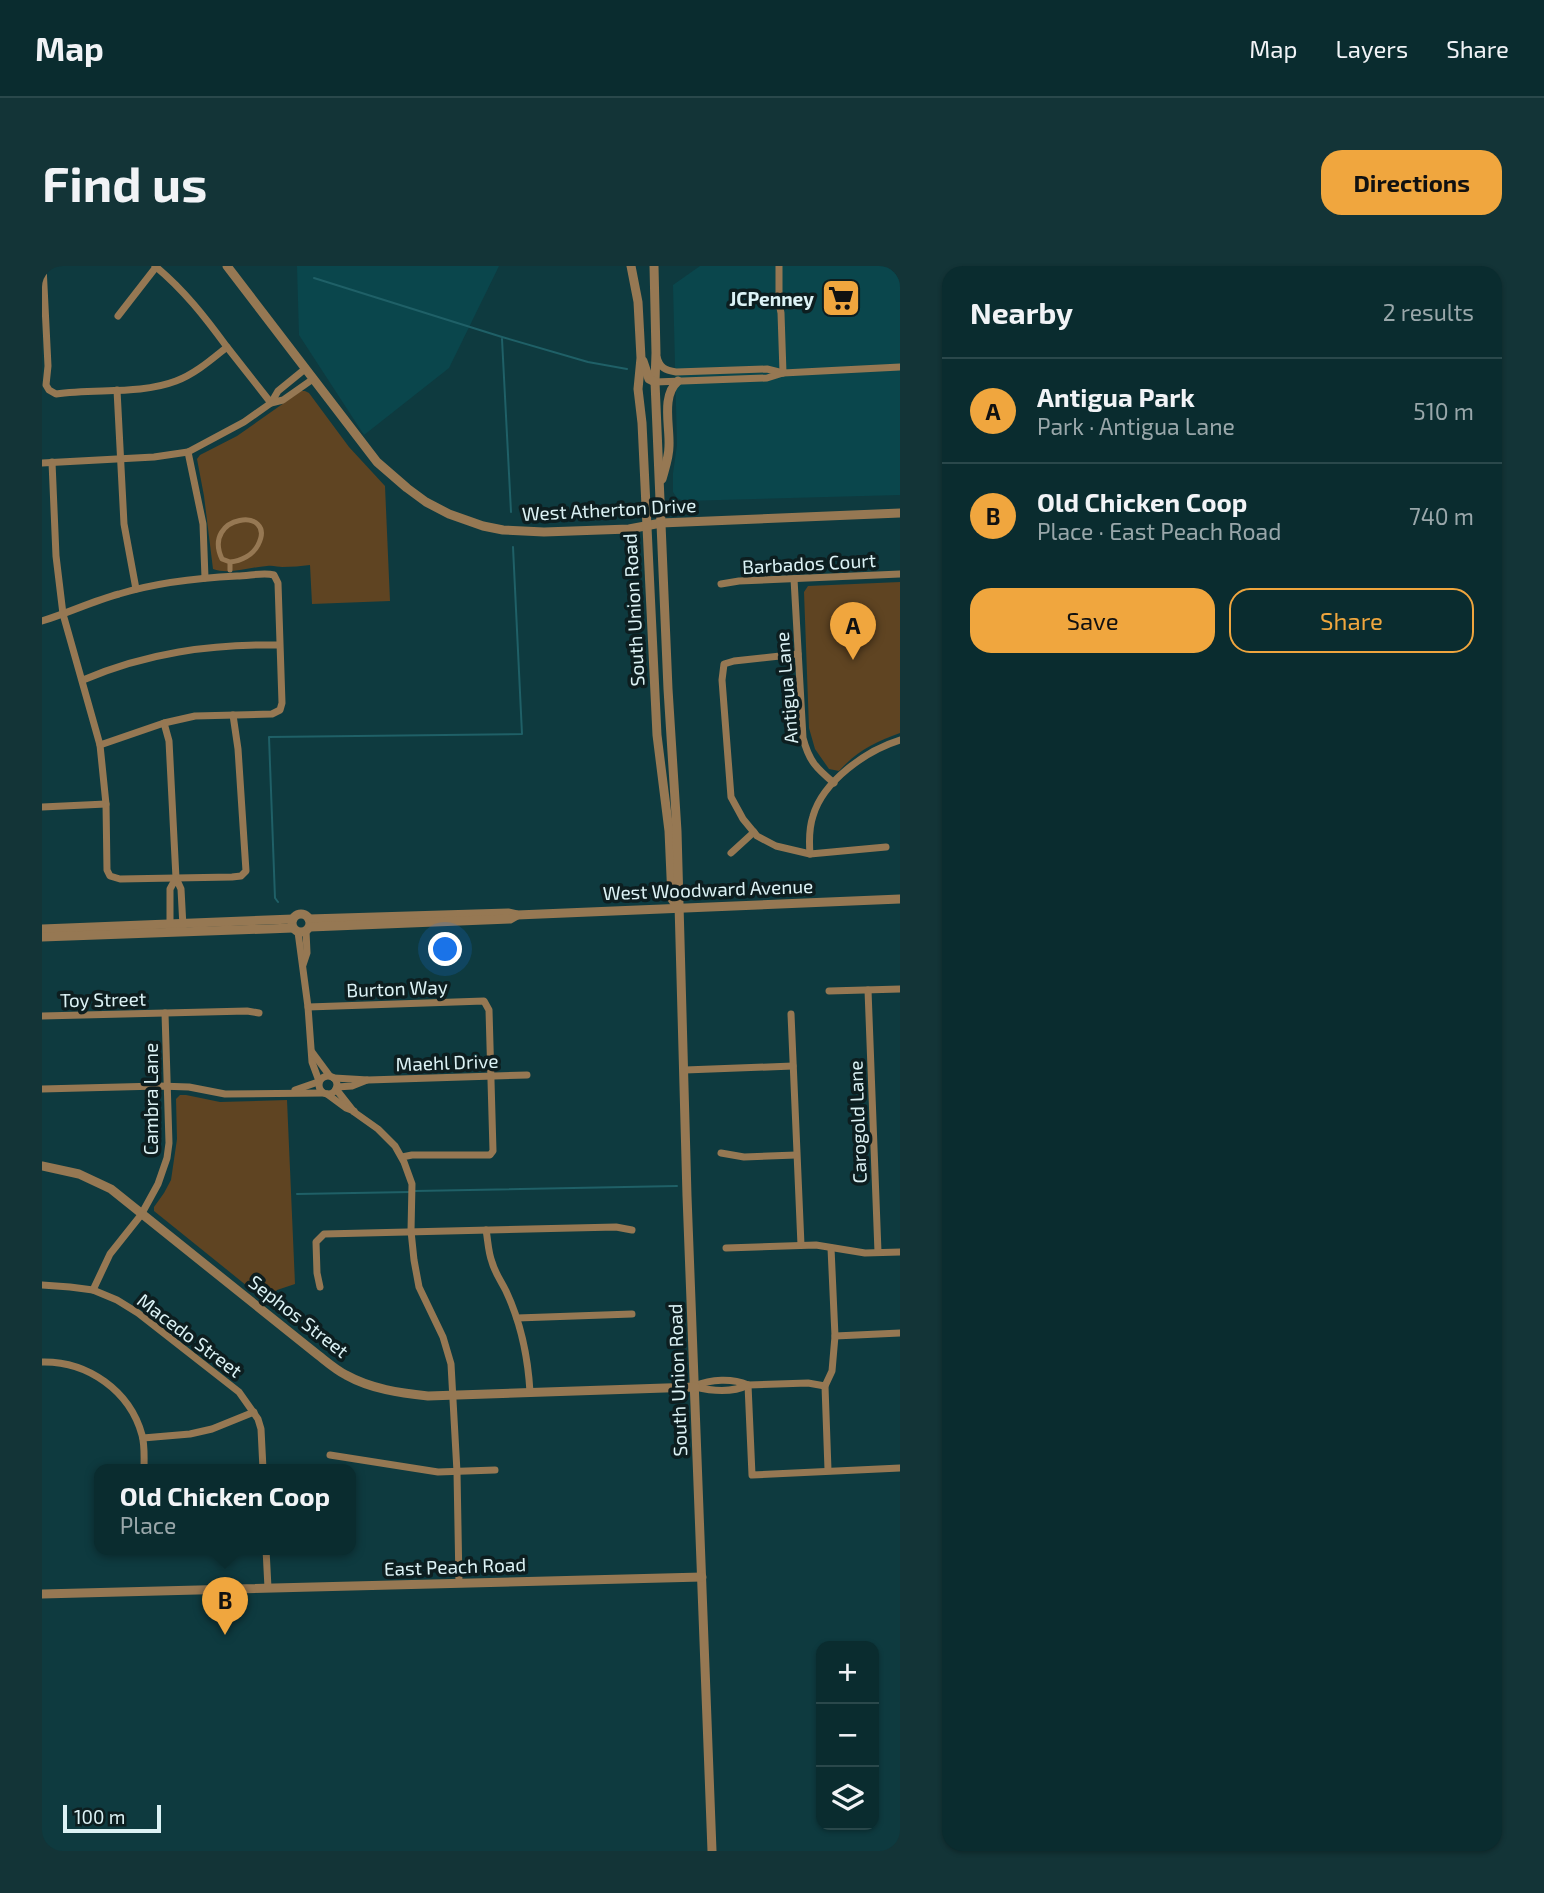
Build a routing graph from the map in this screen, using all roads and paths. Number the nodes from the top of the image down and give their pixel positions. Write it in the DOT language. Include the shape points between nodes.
graph roads {
  1 [pos="43,266"];
  2 [pos="156,266"];
  3 [pos="227,266"];
  4 [pos="631,266"];
  5 [pos="654,266"];
  6 [pos="779,266"];
  7 [pos="118,316"];
  8 [pos="227,347"];
  9 [pos="656,353"];
  10 [pos="640,358"];
  11 [pos="900,367"];
  12 [pos="305,369"];
  13 [pos="783,373"];
  14 [pos="313,379"];
  15 [pos="678,381"];
  16 [pos="655,382"];
  17 [pos="117,390"];
  18 [pos="271,403"];
  19 [pos="188,452"];
  20 [pos="120,459"];
  21 [pos="52,462"];
  22 [pos="42,463"];
  23 [pos="660,487"];
  24 [pos="900,513"];
  25 [pos="662,523"];
  26 [pos="646,525"];
  27 [pos="219,551"];
  28 [pos="211,552"];
  29 [pos="230,562"];
  30 [pos="230,570"];
  31 [pos="900,574"];
  32 [pos="205,578"];
  33 [pos="794,579"];
  34 [pos="720,584"];
  35 [pos="136,589"];
  36 [pos="63,614"];
  37 [pos="42,621"];
  38 [pos="279,645"];
  39 [pos="798,654"];
  40 [pos="83,680"];
  41 [pos="233,715"];
  42 [pos="164,723"];
  43 [pos="900,740"];
  44 [pos="100,745"];
  45 [pos="834,783"];
  46 [pos="106,804"];
  47 [pos="42,807"];
  48 [pos="754,832"];
  49 [pos="886,847"];
  50 [pos="731,853"];
  51 [pos="810,854"];
  52 [pos="176,878"];
  53 [pos="900,899"];
  54 [pos="678,908"];
  55 [pos="302,926"];
  56 [pos="170,928"];
  57 [pos="183,928"];
  58 [pos="42,929"];
  59 [pos="153,929"];
  60 [pos="42,937"];
  61 [pos="900,989"];
  62 [pos="868,990"];
  63 [pos="829,992"];
  64 [pos="308,1007"];
  65 [pos="166,1013"];
  66 [pos="259,1013"];
  67 [pos="791,1014"];
  68 [pos="42,1016"];
  69 [pos="312,1051"];
  70 [pos="793,1066"];
  71 [pos="685,1070"];
  72 [pos="527,1075"];
  73 [pos="331,1077"];
  74 [pos="492,1077"];
  75 [pos="368,1080"];
  76 [pos="319,1082"];
  77 [pos="167,1086"];
  78 [pos="352,1086"];
  79 [pos="336,1088"];
  80 [pos="42,1089"];
  81 [pos="284,1093"];
  82 [pos="325,1093"];
  83 [pos="344,1098"];
  84 [pos="354,1112"];
  85 [pos="721,1153"];
  86 [pos="796,1156"];
  87 [pos="402,1157"];
  88 [pos="42,1166"];
  89 [pos="141,1214"];
  90 [pos="486,1230"];
  91 [pos="632,1230"];
  92 [pos="411,1231"];
  93 [pos="801,1245"];
  94 [pos="726,1248"];
  95 [pos="835,1249"];
  96 [pos="878,1252"];
  97 [pos="900,1252"];
  98 [pos="42,1285"];
  99 [pos="320,1287"];
  100 [pos="93,1290"];
  101 [pos="632,1314"];
  102 [pos="516,1318"];
  103 [pos="900,1333"];
  104 [pos="835,1336"];
  105 [pos="42,1362"];
  106 [pos="748,1385"];
  107 [pos="825,1386"];
  108 [pos="695,1387"];
  109 [pos="530,1392"];
  110 [pos="453,1395"];
  111 [pos="254,1412"];
  112 [pos="143,1438"];
  113 [pos="330,1455"];
  114 [pos="144,1464"];
  115 [pos="263,1464"];
  116 [pos="900,1468"];
  117 [pos="495,1470"];
  118 [pos="828,1471"];
  119 [pos="457,1472"];
  120 [pos="266,1555"];
  121 [pos="702,1577"];
  122 [pos="459,1583"];
  123 [pos="268,1588"];
  124 [pos="42,1594"];
  125 [pos="712,1851"];
  1 -- 17 [label="street" via="46,385 56,394"];
  2 -- 7 [label="street"];
  2 -- 8 [label="street" via="195,304"];
  3 -- 12 [label="street, West Atherton Drive"];
  4 -- 10 [label="street, South Union Road"];
  5 -- 9 [label="street, South Union Road"];
  6 -- 13 [label="street"];
  8 -- 17 [label="street" via="177,381"];
  8 -- 18 [label="street"];
  9 -- 13 [label="street" via="659,365 676,372 767,369"];
  9 -- 16 [label="street, South Union Road"];
  10 -- 16 [label="street"];
  10 -- 26 [label="street, South Union Road"];
  11 -- 13 [label="street"];
  12 -- 14 [label="street, West Atherton Drive"];
  12 -- 18 [label="street" via="278,391"];
  13 -- 15 [label="street" via="767,378"];
  14 -- 18 [label="street"];
  14 -- 26 [label="street, West Atherton Drive" via="377,462 407,488 449,514 520,532"];
  15 -- 16 [label="street"];
  15 -- 23 [label="street" via="669,393 668,457"];
  16 -- 23 [label="street, South Union Road"];
  17 -- 20 [label="street"];
  18 -- 19 [label="street"];
  19 -- 20 [label="street"];
  19 -- 32 [label="street" via="202,524"];
  20 -- 21 [label="street"];
  20 -- 35 [label="street" via="124,524"];
  21 -- 22 [label="street"];
  21 -- 36 [label="street"];
  23 -- 25 [label="street, South Union Road"];
  24 -- 25 [label="street, West Atherton Drive"];
  25 -- 26 [label="street, West Atherton Drive"];
  25 -- 54 [label="street, South Union Road"];
  26 -- 54 [label="street, South Union Road" via="658,746 672,899"];
  27 -- 28 [label="street"];
  27 -- 29 [label="street" via="222,559"];
  27 -- 29 [label="street" via="220,537 228,526 239,519 258,524 258,545 251,554"];
  29 -- 30 [label="street"];
  31 -- 33 [label="street, Barbados Court"];
  32 -- 35 [label="street"];
  32 -- 38 [label="street" via="274,575"];
  33 -- 34 [label="street, Barbados Court"];
  33 -- 39 [label="street, Antigua Lane"];
  35 -- 36 [label="street"];
  36 -- 37 [label="street"];
  36 -- 40 [label="street"];
  38 -- 40 [label="street" via="193,649 155,656"];
  38 -- 41 [label="street" via="279,710"];
  39 -- 45 [label="street, Antigua Lane" via="807,754"];
  39 -- 48 [label="street" via="724,664 731,797"];
  40 -- 44 [label="street"];
  41 -- 42 [label="street"];
  41 -- 52 [label="street" via="246,871 232,877"];
  42 -- 44 [label="street"];
  42 -- 52 [label="street" via="169,741"];
  43 -- 45 [label="street" via="862,757"];
  44 -- 46 [label="street"];
  45 -- 51 [label="street" via="824,792 813,816"];
  46 -- 47 [label="street"];
  46 -- 52 [label="street" via="110,876"];
  48 -- 50 [label="street"];
  48 -- 51 [label="street" via="776,846"];
  49 -- 51 [label="street"];
  52 -- 56 [label="street" via="170,889"];
  52 -- 57 [label="street"];
  53 -- 54 [label="street, West Woodward Avenue"];
  54 -- 55 [label="street, West Woodward Avenue"];
  54 -- 71 [label="street, South Union Road"];
  55 -- 57 [label="street, West Woodward Avenue"];
  55 -- 64 [label="street" via="300,953"];
  56 -- 57 [label="street, West Woodward Avenue"];
  56 -- 59 [label="street, West Woodward Avenue"];
  58 -- 59 [label="street, West Woodward Avenue"];
  59 -- 60 [label="street, West Woodward Avenue"];
  61 -- 62 [label="street"];
  62 -- 63 [label="street"];
  62 -- 96 [label="street, Carogold Lane"];
  64 -- 69 [label="street"];
  64 -- 74 [label="street, Burton Way" via="484,1001 489,1010"];
  65 -- 66 [label="street, Toy Street"];
  65 -- 68 [label="street, Toy Street"];
  65 -- 77 [label="street, Cambra Lane"];
  67 -- 70 [label="street"];
  69 -- 73 [label="street"];
  69 -- 76 [label="street"];
  70 -- 71 [label="street"];
  70 -- 86 [label="street"];
  71 -- 108 [label="street, South Union Road"];
  72 -- 74 [label="street, Maehl Drive"];
  73 -- 75 [label="street, Maehl Drive"];
  73 -- 76 [label="street"];
  73 -- 79 [label="street"];
  74 -- 75 [label="street, Maehl Drive"];
  74 -- 87 [label="street" via="490,1155"];
  75 -- 78 [label="street, Maehl Drive"];
  76 -- 81 [label="street"];
  76 -- 82 [label="street"];
  77 -- 80 [label="street"];
  77 -- 81 [label="street" via="225,1094"];
  77 -- 89 [label="street, Cambra Lane" via="167,1158"];
  78 -- 79 [label="street, Maehl Drive"];
  78 -- 83 [label="street"];
  79 -- 82 [label="street"];
  79 -- 83 [label="street"];
  81 -- 82 [label="street"];
  82 -- 84 [label="street"];
  83 -- 84 [label="street"];
  84 -- 87 [label="street" via="388,1138"];
  85 -- 86 [label="street"];
  86 -- 93 [label="street"];
  87 -- 92 [label="street" via="413,1195"];
  88 -- 89 [label="street, Sephos Street" via="94,1179"];
  89 -- 100 [label="street, Cambra Lane" via="110,1254"];
  89 -- 110 [label="street, Sephos Street" via="345,1375 399,1393"];
  90 -- 91 [label="street"];
  90 -- 92 [label="street"];
  90 -- 102 [label="street" via="491,1260"];
  92 -- 99 [label="street" via="324,1234 316,1242"];
  92 -- 110 [label="street" via="419,1287 443,1337"];
  93 -- 94 [label="street"];
  93 -- 95 [label="street"];
  95 -- 96 [label="street"];
  95 -- 104 [label="street"];
  96 -- 97 [label="street"];
  98 -- 100 [label="street, Macedo Street"];
  100 -- 111 [label="street, Macedo Street" via="138,1313 239,1392"];
  101 -- 102 [label="street"];
  102 -- 109 [label="street" via="526,1352"];
  103 -- 104 [label="street"];
  104 -- 107 [label="street" via="832,1371"];
  105 -- 112 [label="street" via="82,1369 111,1385 131,1408"];
  106 -- 107 [label="street"];
  106 -- 108 [label="street" via="739,1390"];
  106 -- 118 [label="street" via="752,1475"];
  107 -- 118 [label="street"];
  108 -- 109 [label="street, Sephos Street"];
  108 -- 121 [label="street, South Union Road"];
  109 -- 110 [label="street, Sephos Street"];
  110 -- 119 [label="street"];
  111 -- 112 [label="street" via="212,1429"];
  111 -- 115 [label="street, Macedo Street" via="261,1429"];
  112 -- 114 [label="street"];
  113 -- 119 [label="street"];
  116 -- 118 [label="street"];
  117 -- 119 [label="street"];
  119 -- 122 [label="street"];
  120 -- 123 [label="street"];
  121 -- 122 [label="street, East Peach Road"];
  121 -- 125 [label="street, South Union Road"];
  122 -- 123 [label="street, East Peach Road"];
  123 -- 124 [label="street, East Peach Road"];
}
